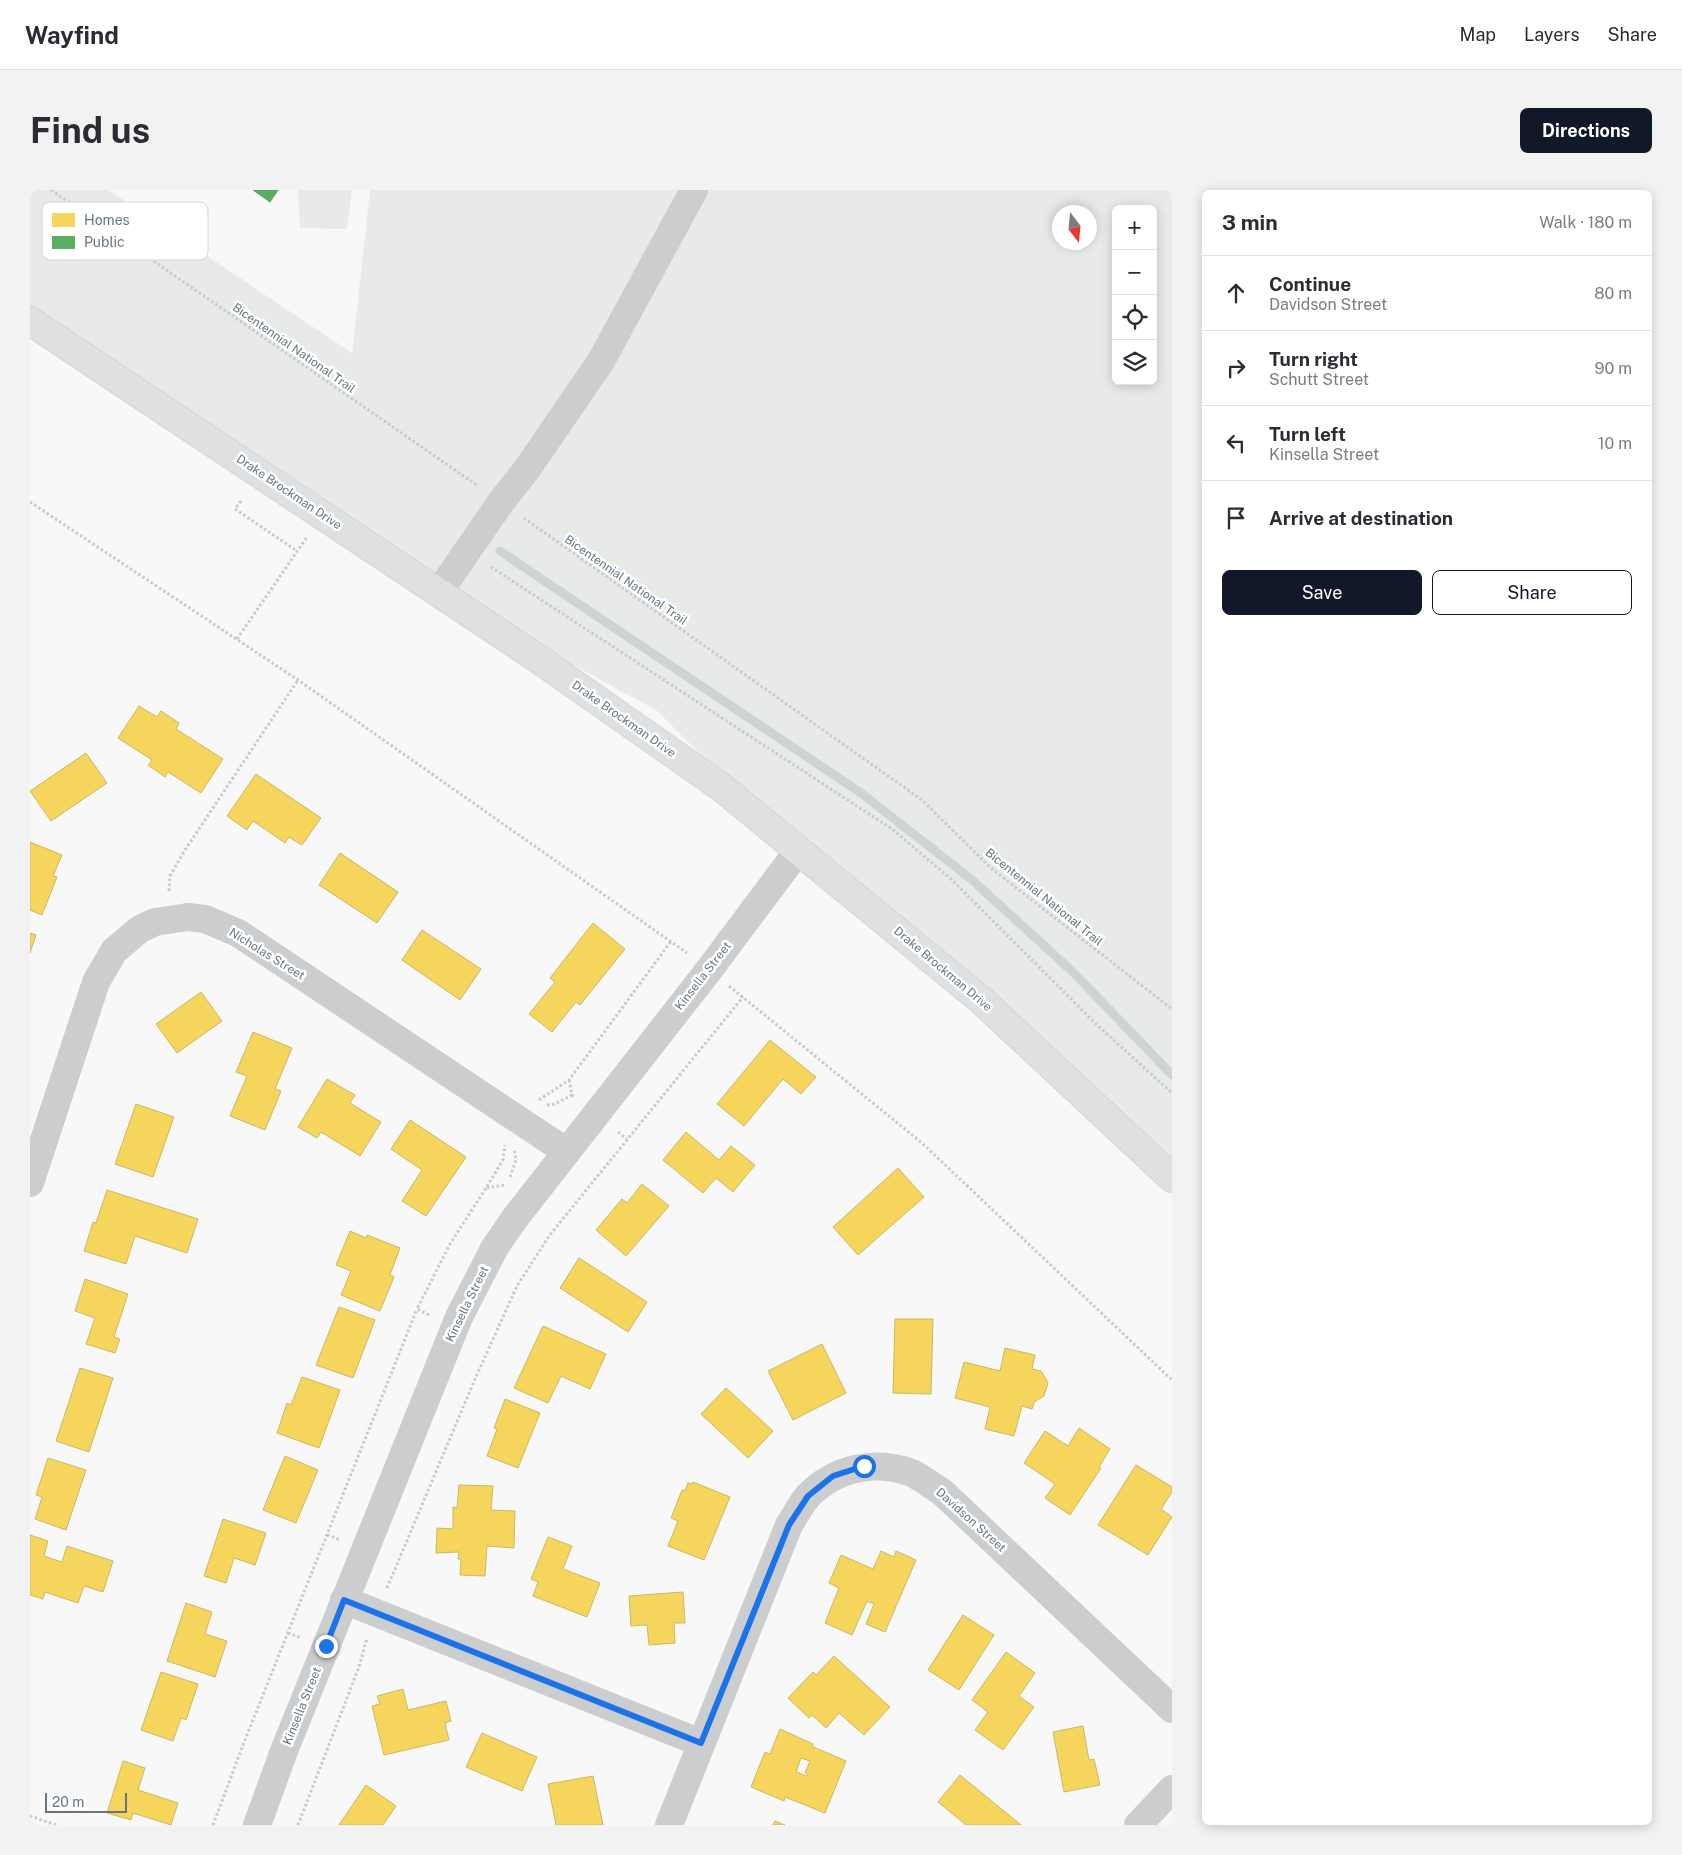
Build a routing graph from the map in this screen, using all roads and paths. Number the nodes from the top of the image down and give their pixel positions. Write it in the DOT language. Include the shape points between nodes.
graph roads {
  1 [pos="51,190"];
  2 [pos="694,190"];
  3 [pos="68,202"];
  4 [pos="152,260"];
  5 [pos="30,321"];
  6 [pos="241,501"];
  7 [pos="30,502"];
  8 [pos="501,502"];
  9 [pos="322,515"];
  10 [pos="297,551"];
  11 [pos="467,551"];
  12 [pos="439,592"];
  13 [pos="237,640"];
  14 [pos="298,680"];
  15 [pos="798,851"];
  16 [pos="174,919"];
  17 [pos="1172,1008"];
  18 [pos="569,1080"];
  19 [pos="1172,1093"];
  20 [pos="534,1104"];
  21 [pos="545,1106"];
  22 [pos="505,1142"];
  23 [pos="512,1143"];
  24 [pos="567,1152"];
  25 [pos="1172,1178"];
  26 [pos="30,1182"];
  27 [pos="486,1188"];
  28 [pos="418,1309"];
  29 [pos="455,1327"];
  30 [pos="1172,1380"];
  31 [pos="389,1585"];
  32 [pos="344,1600"];
  33 [pos="366,1639"];
  34 [pos="354,1665"];
  35 [pos="359,1667"];
  36 [pos="1172,1709"];
  37 [pos="701,1743"];
  38 [pos="1172,1789"];
  39 [pos="30,1816"];
  40 [pos="56,1825"];
  41 [pos="214,1825"];
  42 [pos="257,1825"];
  43 [pos="298,1825"];
  44 [pos="669,1825"];
  45 [pos="1138,1825"];
  1 -- 3 [label="path, Bicentennial National Trail"];
  2 -- 8 [label="street" via="601,361 528,469"];
  4 -- 8 [label="path, Bicentennial National Trail"];
  5 -- 9 [label="main road, Drake Brockman Drive"];
  6 -- 10 [label="path" via="236,509"];
  7 -- 13 [label="path"];
  8 -- 11 [label="street"];
  8 -- 17 [label="path, Bicentennial National Trail" via="922,800 992,869"];
  9 -- 10 [label="path"];
  9 -- 12 [label="main road, Drake Brockman Drive"];
  10 -- 13 [label="path"];
  11 -- 12 [label="street"];
  11 -- 19 [label="path" via="892,829 952,880 1097,1025"];
  12 -- 15 [label="main road, Drake Brockman Drive" via="721,787"];
  13 -- 14 [label="path"];
  14 -- 16 [label="path" via="170,876 168,900"];
  14 -- 18 [label="path" via="672,940"];
  15 -- 24 [label="street, Kinsella Street"];
  15 -- 25 [label="main road, Drake Brockman Drive" via="981,1000"];
  16 -- 24 [label="street, Nicholas Street" via="205,920 238,933"];
  16 -- 26 [label="street, Nicholas Street" via="140,929 114,951 96,982"];
  18 -- 20 [label="path"];
  18 -- 21 [label="path" via="572,1095"];
  22 -- 27 [label="path" via="503,1160"];
  23 -- 27 [label="path" via="516,1160 507,1185"];
  24 -- 29 [label="street, Kinsella Street" via="495,1247"];
  27 -- 28 [label="path" via="450,1244"];
  28 -- 29 [label="path"];
  28 -- 41 [label="path"];
  29 -- 32 [label="street, Kinsella Street"];
  30 -- 31 [label="path" via="922,1143 743,998 549,1236 517,1286"];
  32 -- 37 [label="street"];
  32 -- 42 [label="street, Kinsella Street"];
  33 -- 35 [label="path"];
  34 -- 35 [label="path"];
  35 -- 43 [label="path"];
  36 -- 37 [label="street, Davidson Street" via="942,1492 912,1474 880,1466 864,1466 833,1476 808,1496 789,1525"];
  37 -- 44 [label="street, Davidson Street"];
  38 -- 45 [label="street"];
  39 -- 40 [label="path"];
}
